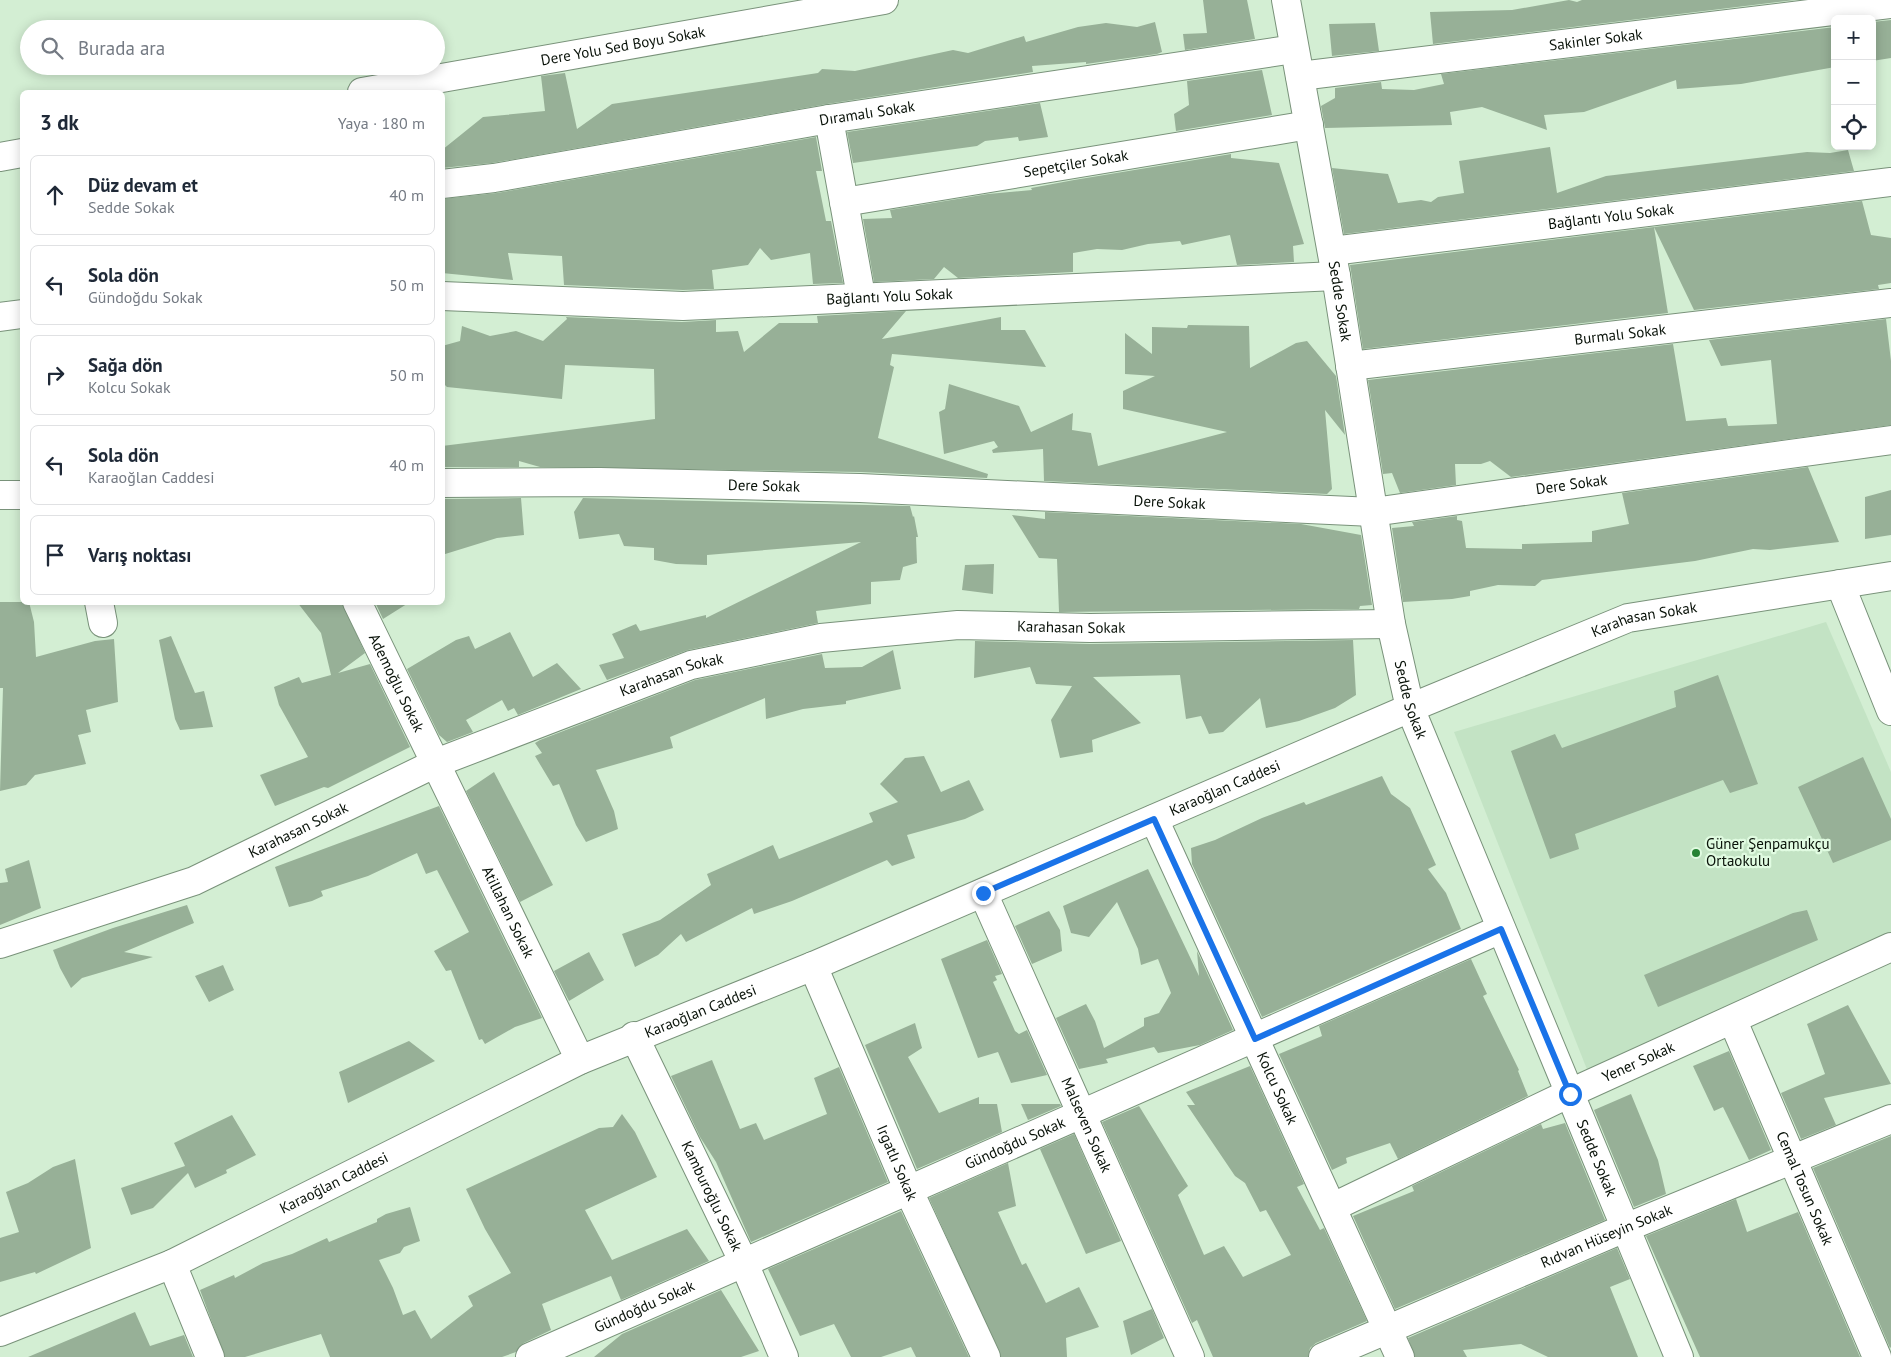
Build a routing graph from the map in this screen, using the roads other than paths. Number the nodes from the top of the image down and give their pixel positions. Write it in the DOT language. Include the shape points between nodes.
graph roads {
  1 [pos="884,0"];
  2 [pos="1286,0"];
  3 [pos="1891,4"];
  4 [pos="1294,49"];
  5 [pos="1300,76"];
  6 [pos="373,90"];
  7 [pos="829,119"];
  8 [pos="1309,125"];
  9 [pos="20,153"];
  10 [pos="0,157"];
  11 [pos="1891,182"];
  12 [pos="445,184"];
  13 [pos="844,202"];
  14 [pos="1334,264"];
  15 [pos="445,296"];
  16 [pos="861,296"];
  17 [pos="1891,303"];
  18 [pos="20,314"];
  19 [pos="0,317"];
  20 [pos="1350,366"];
  21 [pos="1891,440"];
  22 [pos="445,483"];
  23 [pos="0,495"];
  24 [pos="20,495"];
  25 [pos="1373,512"];
  26 [pos="1891,576"];
  27 [pos="1840,584"];
  28 [pos="358,605"];
  29 [pos="1392,624"];
  30 [pos="1410,708"];
  31 [pos="1891,711"];
  32 [pos="436,764"];
  33 [pos="1154,819"];
  34 [pos="983,893"];
  35 [pos="1501,929"];
  36 [pos="0,944"];
  37 [pos="1891,947"];
  38 [pos="813,966"];
  39 [pos="1733,1021"];
  40 [pos="634,1036"];
  41 [pos="1255,1039"];
  42 [pos="580,1060"];
  43 [pos="1570,1094"];
  44 [pos="1083,1115"];
  45 [pos="1891,1119"];
  46 [pos="1791,1160"];
  47 [pos="908,1189"];
  48 [pos="1333,1207"];
  49 [pos="1625,1228"];
  50 [pos="743,1261"];
  51 [pos="172,1264"];
  52 [pos="1389,1330"];
  53 [pos="0,1332"];
  54 [pos="210,1357"];
  55 [pos="530,1357"];
  56 [pos="784,1357"];
  57 [pos="986,1357"];
  58 [pos="1190,1357"];
  59 [pos="1323,1357"];
  60 [pos="1400,1357"];
  61 [pos="1679,1357"];
  62 [pos="1877,1357"];
  1 -- 6 [label="street, Dere Yolu Sed Boyu Sokak"];
  2 -- 4 [label="street, Sedde Sokak"];
  3 -- 5 [label="street, Sakinler Sokak"];
  4 -- 5 [label="street, Sedde Sokak"];
  4 -- 7 [label="street, Dıramalı Sokak"];
  5 -- 8 [label="street, Sedde Sokak"];
  7 -- 12 [label="street, Dıramalı Sokak" via="494,178"];
  7 -- 13 [label="street"];
  8 -- 13 [label="street, Sepetçiler Sokak"];
  8 -- 14 [label="street, Sedde Sokak"];
  9 -- 10 [label="street"];
  11 -- 14 [label="street, Bağlantı Yolu Sokak"];
  13 -- 16 [label="street"];
  14 -- 16 [label="street, Bağlantı Yolu Sokak"];
  14 -- 20 [label="street, Sedde Sokak"];
  15 -- 16 [label="street, Bağlantı Yolu Sokak" via="683,306"];
  17 -- 20 [label="street, Burmalı Sokak"];
  18 -- 19 [label="street"];
  20 -- 25 [label="street, Sedde Sokak"];
  21 -- 25 [label="street, Dere Sokak"];
  22 -- 25 [label="street, Dere Sokak" via="600,482 860,488"];
  23 -- 24 [label="street"];
  25 -- 29 [label="street, Sedde Sokak"];
  26 -- 27 [label="street, Karahasan Sokak"];
  27 -- 30 [label="street, Karahasan Sokak" via="1628,618"];
  27 -- 31 [label="street"];
  28 -- 32 [label="street, Ademoğlu Sokak"];
  29 -- 30 [label="street, Sedde Sokak"];
  29 -- 32 [label="street, Karahasan Sokak" via="1090,628 958,624 821,638 691,665"];
  30 -- 33 [label="street, Karaoğlan Caddesi"];
  30 -- 35 [label="street, Sedde Sokak"];
  32 -- 36 [label="street, Karahasan Sokak" via="194,881"];
  32 -- 42 [label="street, Atillahan Sokak"];
  33 -- 34 [label="street, Karaoğlan Caddesi"];
  33 -- 41 [label="street, Kolcu Sokak"];
  34 -- 38 [label="street, Karaoğlan Caddesi"];
  34 -- 44 [label="street, Malseven Sokak"];
  35 -- 41 [label="street, Gündoğdu Sokak"];
  35 -- 43 [label="street, Sedde Sokak"];
  37 -- 39 [label="street, Yener Sokak"];
  38 -- 40 [label="street, Karaoğlan Caddesi"];
  38 -- 47 [label="street, Irgatlı Sokak"];
  39 -- 43 [label="street, Yener Sokak"];
  39 -- 46 [label="street, Cemal Tosun Sokak"];
  40 -- 42 [label="street, Karaoğlan Caddesi"];
  40 -- 50 [label="street, Kamburoğlu Sokak"];
  41 -- 44 [label="street, Gündoğdu Sokak"];
  41 -- 48 [label="street, Kolcu Sokak"];
  42 -- 51 [label="street, Karaoğlan Caddesi"];
  43 -- 48 [label="street, Yener Sokak"];
  43 -- 49 [label="street, Sedde Sokak"];
  44 -- 47 [label="street, Gündoğdu Sokak"];
  44 -- 58 [label="street, Malseven Sokak"];
  45 -- 46 [label="street, Rıdvan Hüseyin Sokak"];
  46 -- 49 [label="street, Rıdvan Hüseyin Sokak"];
  46 -- 62 [label="street, Cemal Tosun Sokak"];
  47 -- 50 [label="street, Gündoğdu Sokak"];
  47 -- 57 [label="street, Irgatlı Sokak"];
  48 -- 52 [label="street, Kolcu Sokak"];
  49 -- 52 [label="street, Rıdvan Hüseyin Sokak"];
  49 -- 61 [label="street, Sedde Sokak"];
  50 -- 55 [label="street, Gündoğdu Sokak"];
  50 -- 56 [label="street, Kamburoğlu Sokak"];
  51 -- 53 [label="street, Karaoğlan Caddesi"];
  51 -- 54 [label="street"];
  52 -- 59 [label="street, Rıdvan Hüseyin Sokak"];
  52 -- 60 [label="street, Kolcu Sokak"];
}
